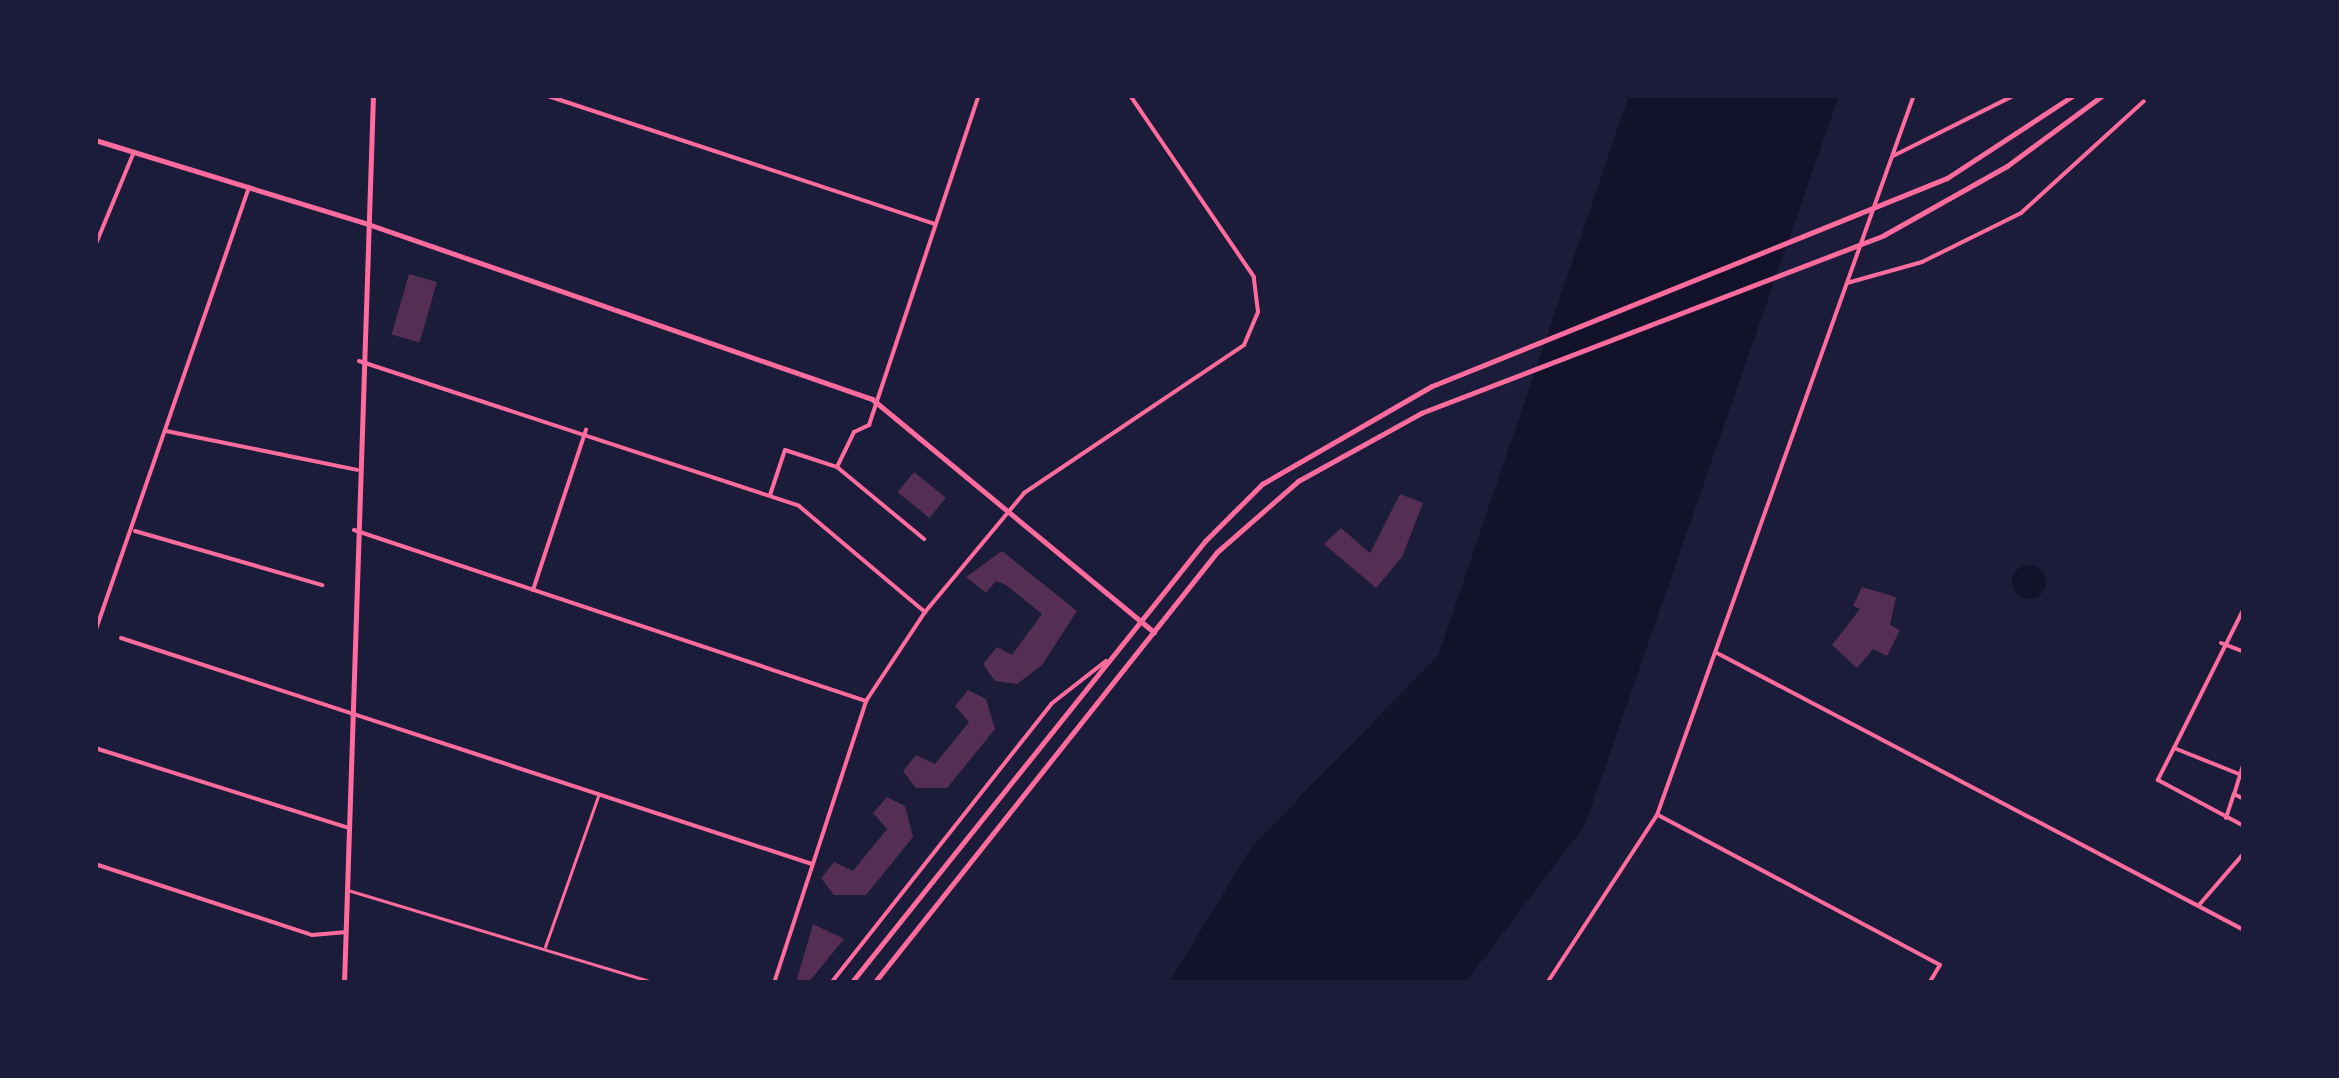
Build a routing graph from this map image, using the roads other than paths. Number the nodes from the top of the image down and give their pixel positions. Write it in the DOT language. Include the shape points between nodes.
graph roads {
  1 [pos="373,95"];
  2 [pos="545,95"];
  3 [pos="979,95"];
  4 [pos="1130,95"];
  5 [pos="1914,95"];
  6 [pos="2015,95"];
  7 [pos="2074,95"];
  8 [pos="2103,95"];
  9 [pos="2145,97"];
  10 [pos="95,140"];
  11 [pos="134,152"];
  12 [pos="1892,156"];
  13 [pos="248,187"];
  14 [pos="365,222"];
  15 [pos="935,224"];
  16 [pos="95,246"];
  17 [pos="1847,284"];
  18 [pos="359,361"];
  19 [pos="872,399"];
  20 [pos="586,430"];
  21 [pos="166,432"];
  22 [pos="836,467"];
  23 [pos="357,470"];
  24 [pos="770,496"];
  25 [pos="1008,508"];
  26 [pos="354,530"];
  27 [pos="135,531"];
  28 [pos="924,539"];
  29 [pos="322,584"];
  30 [pos="533,590"];
  31 [pos="2244,608"];
  32 [pos="925,612"];
  33 [pos="1141,620"];
  34 [pos="97,632"];
  35 [pos="1154,632"];
  36 [pos="121,638"];
  37 [pos="2222,643"];
  38 [pos="2244,652"];
  39 [pos="1715,653"];
  40 [pos="1114,655"];
  41 [pos="866,701"];
  42 [pos="350,706"];
  43 [pos="95,748"];
  44 [pos="2174,748"];
  45 [pos="2244,762"];
  46 [pos="2239,774"];
  47 [pos="599,793"];
  48 [pos="2234,794"];
  49 [pos="2244,799"];
  50 [pos="1658,815"];
  51 [pos="2226,818"];
  52 [pos="2244,826"];
  53 [pos="349,828"];
  54 [pos="2244,853"];
  55 [pos="95,864"];
  56 [pos="812,864"];
  57 [pos="346,890"];
  58 [pos="2199,905"];
  59 [pos="2244,930"];
  60 [pos="344,932"];
  61 [pos="545,948"];
  62 [pos="344,983"];
  63 [pos="656,983"];
  64 [pos="774,983"];
  65 [pos="832,983"];
  66 [pos="851,983"];
  67 [pos="874,983"];
  68 [pos="1547,983"];
  69 [pos="1929,983"];
  1 -- 14 [label="main road"];
  2 -- 15 [label="street"];
  3 -- 15 [label="street"];
  4 -- 25 [label="street" via="1254,277 1258,312 1244,345"];
  5 -- 12 [label="street"];
  6 -- 12 [label="street"];
  7 -- 33 [label="main road" via="1982,160 1897,202 1432,386 1262,484"];
  8 -- 35 [label="main road" via="2007,166 1884,235 1421,413 1343,452 1258,511"];
  9 -- 17 [label="street" via="2021,213 1922,262"];
  10 -- 11 [label="main road"];
  11 -- 13 [label="main road"];
  11 -- 16 [label="street"];
  12 -- 17 [label="street"];
  13 -- 14 [label="main road"];
  13 -- 21 [label="street"];
  14 -- 18 [label="main road"];
  14 -- 19 [label="main road"];
  15 -- 19 [label="street"];
  17 -- 39 [label="street"];
  18 -- 20 [label="street"];
  18 -- 23 [label="main road"];
  19 -- 22 [label="street" via="869,425 854,432"];
  19 -- 25 [label="main road"];
  20 -- 24 [label="street"];
  20 -- 30 [label="street"];
  21 -- 23 [label="street"];
  21 -- 27 [label="street"];
  22 -- 24 [label="street" via="785,450"];
  22 -- 28 [label="street"];
  23 -- 26 [label="main road"];
  24 -- 32 [label="street" via="799,506"];
  25 -- 32 [label="street"];
  25 -- 33 [label="main road"];
  26 -- 30 [label="street"];
  26 -- 42 [label="main road"];
  27 -- 29 [label="street"];
  27 -- 34 [label="street"];
  30 -- 41 [label="street"];
  31 -- 37 [label="street"];
  32 -- 41 [label="street"];
  33 -- 35 [label="main road"];
  33 -- 40 [label="main road"];
  35 -- 67 [label="main road"];
  36 -- 42 [label="street"];
  37 -- 38 [label="street"];
  37 -- 44 [label="street"];
  39 -- 50 [label="street"];
  39 -- 58 [label="street"];
  40 -- 65 [label="street" via="1051,704"];
  40 -- 66 [label="main road"];
  41 -- 56 [label="street"];
  42 -- 47 [label="street"];
  42 -- 53 [label="main road"];
  43 -- 53 [label="street"];
  44 -- 46 [label="street"];
  44 -- 51 [label="street" via="2160,788"];
  45 -- 46 [label="street"];
  46 -- 48 [label="street"];
  47 -- 56 [label="street"];
  47 -- 61 [label="lane"];
  48 -- 49 [label="street"];
  48 -- 51 [label="street"];
  50 -- 68 [label="street"];
  50 -- 69 [label="street" via="1940,965"];
  51 -- 52 [label="street"];
  53 -- 57 [label="main road"];
  54 -- 58 [label="street"];
  55 -- 60 [label="street" via="312,936"];
  56 -- 64 [label="street"];
  57 -- 60 [label="main road"];
  57 -- 61 [label="lane"];
  58 -- 59 [label="street"];
  60 -- 62 [label="main road"];
  61 -- 63 [label="lane"];
}
